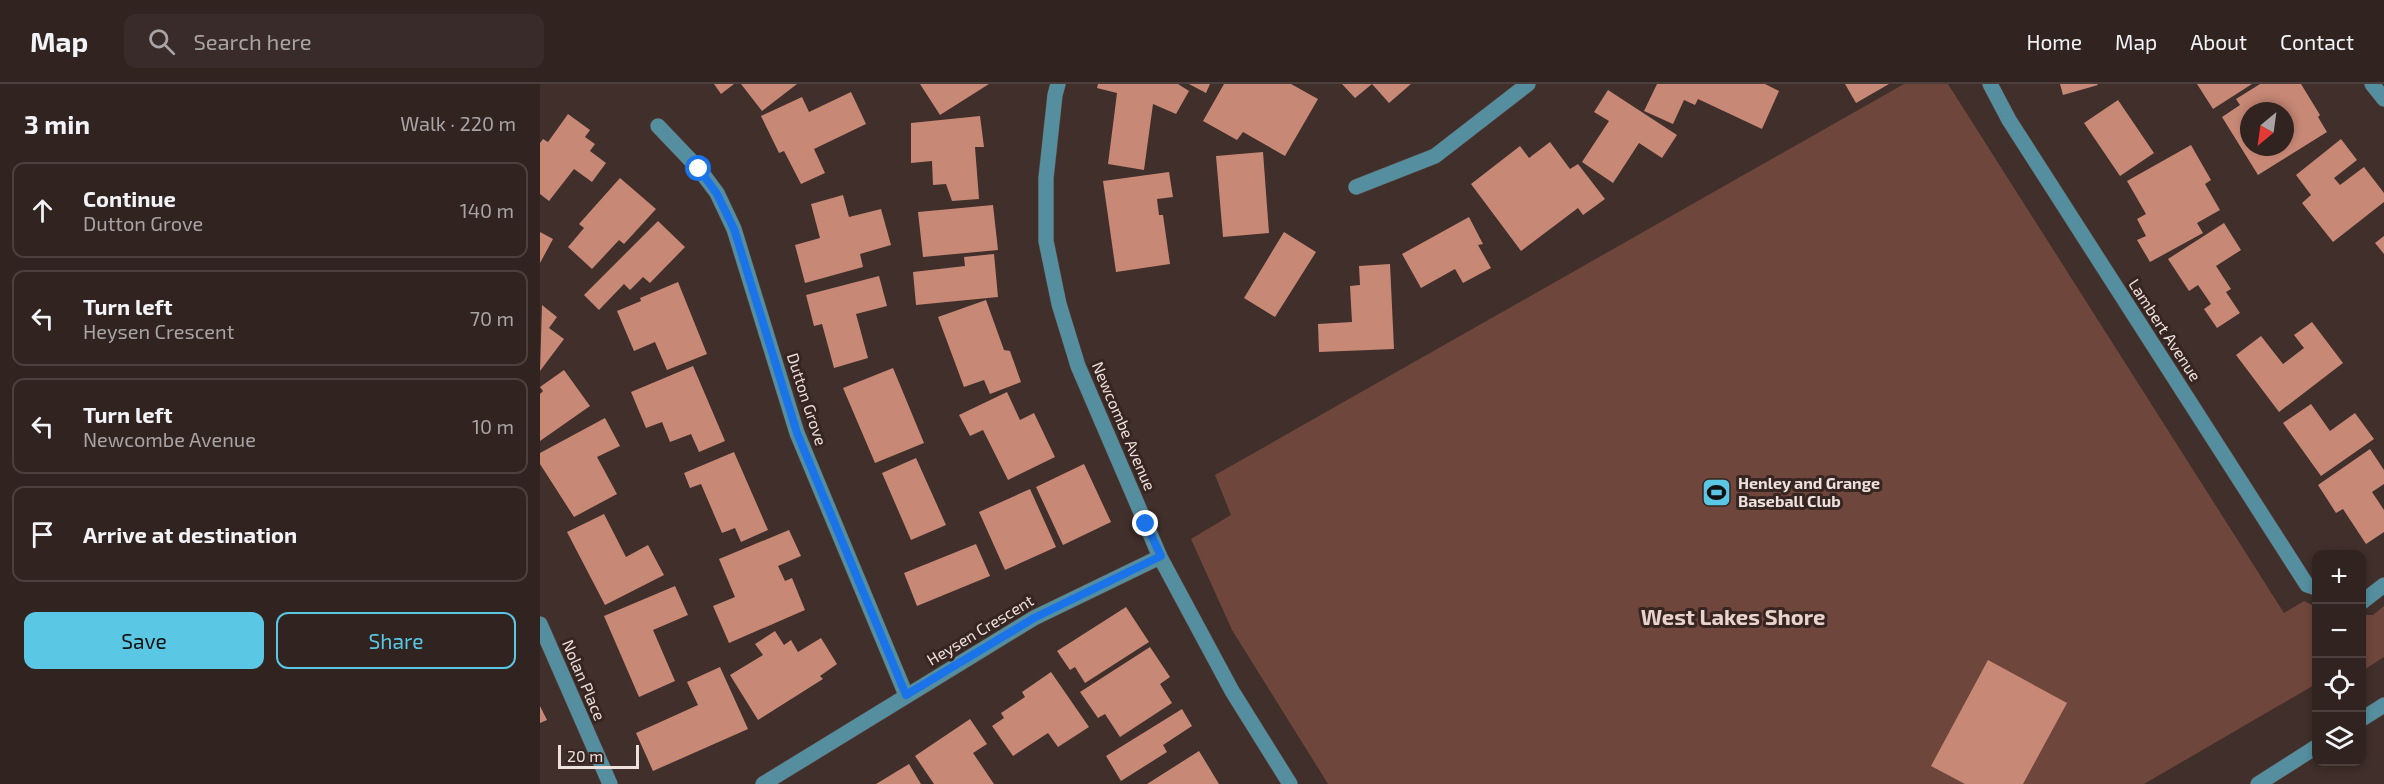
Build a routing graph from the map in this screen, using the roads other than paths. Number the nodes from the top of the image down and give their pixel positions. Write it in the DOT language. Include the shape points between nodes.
graph roads {
  1 [pos="1058,84"];
  2 [pos="1528,84"];
  3 [pos="1990,84"];
  4 [pos="2372,84"];
  5 [pos="2384,99"];
  6 [pos="658,126"];
  7 [pos="1356,187"];
  8 [pos="1161,556"];
  9 [pos="2384,585"];
  10 [pos="2312,587"];
  11 [pos="2366,598"];
  12 [pos="540,624"];
  13 [pos="906,695"];
  14 [pos="2384,705"];
  15 [pos="2366,716"];
  16 [pos="2312,750"];
  17 [pos="610,784"];
  18 [pos="763,784"];
  19 [pos="1290,784"];
  20 [pos="2258,784"];
  1 -- 8 [label="street, Newcombe Avenue" via="1046,177 1046,242 1057,294 1078,366"];
  2 -- 7 [label="street" via="1435,156"];
  3 -- 10 [label="street, Lambert Avenue" via="2009,120 2307,585"];
  4 -- 5 [label="street"];
  6 -- 13 [label="street, Dutton Grove" via="699,169 734,229 797,433"];
  8 -- 13 [label="street, Heysen Crescent" via="1034,618"];
  8 -- 19 [label="street, Newcombe Avenue" via="1232,691"];
  9 -- 11 [label="street"];
  12 -- 17 [label="street, Nolan Place"];
  13 -- 18 [label="street, Heysen Crescent"];
  14 -- 15 [label="street"];
  16 -- 20 [label="street"];
}
